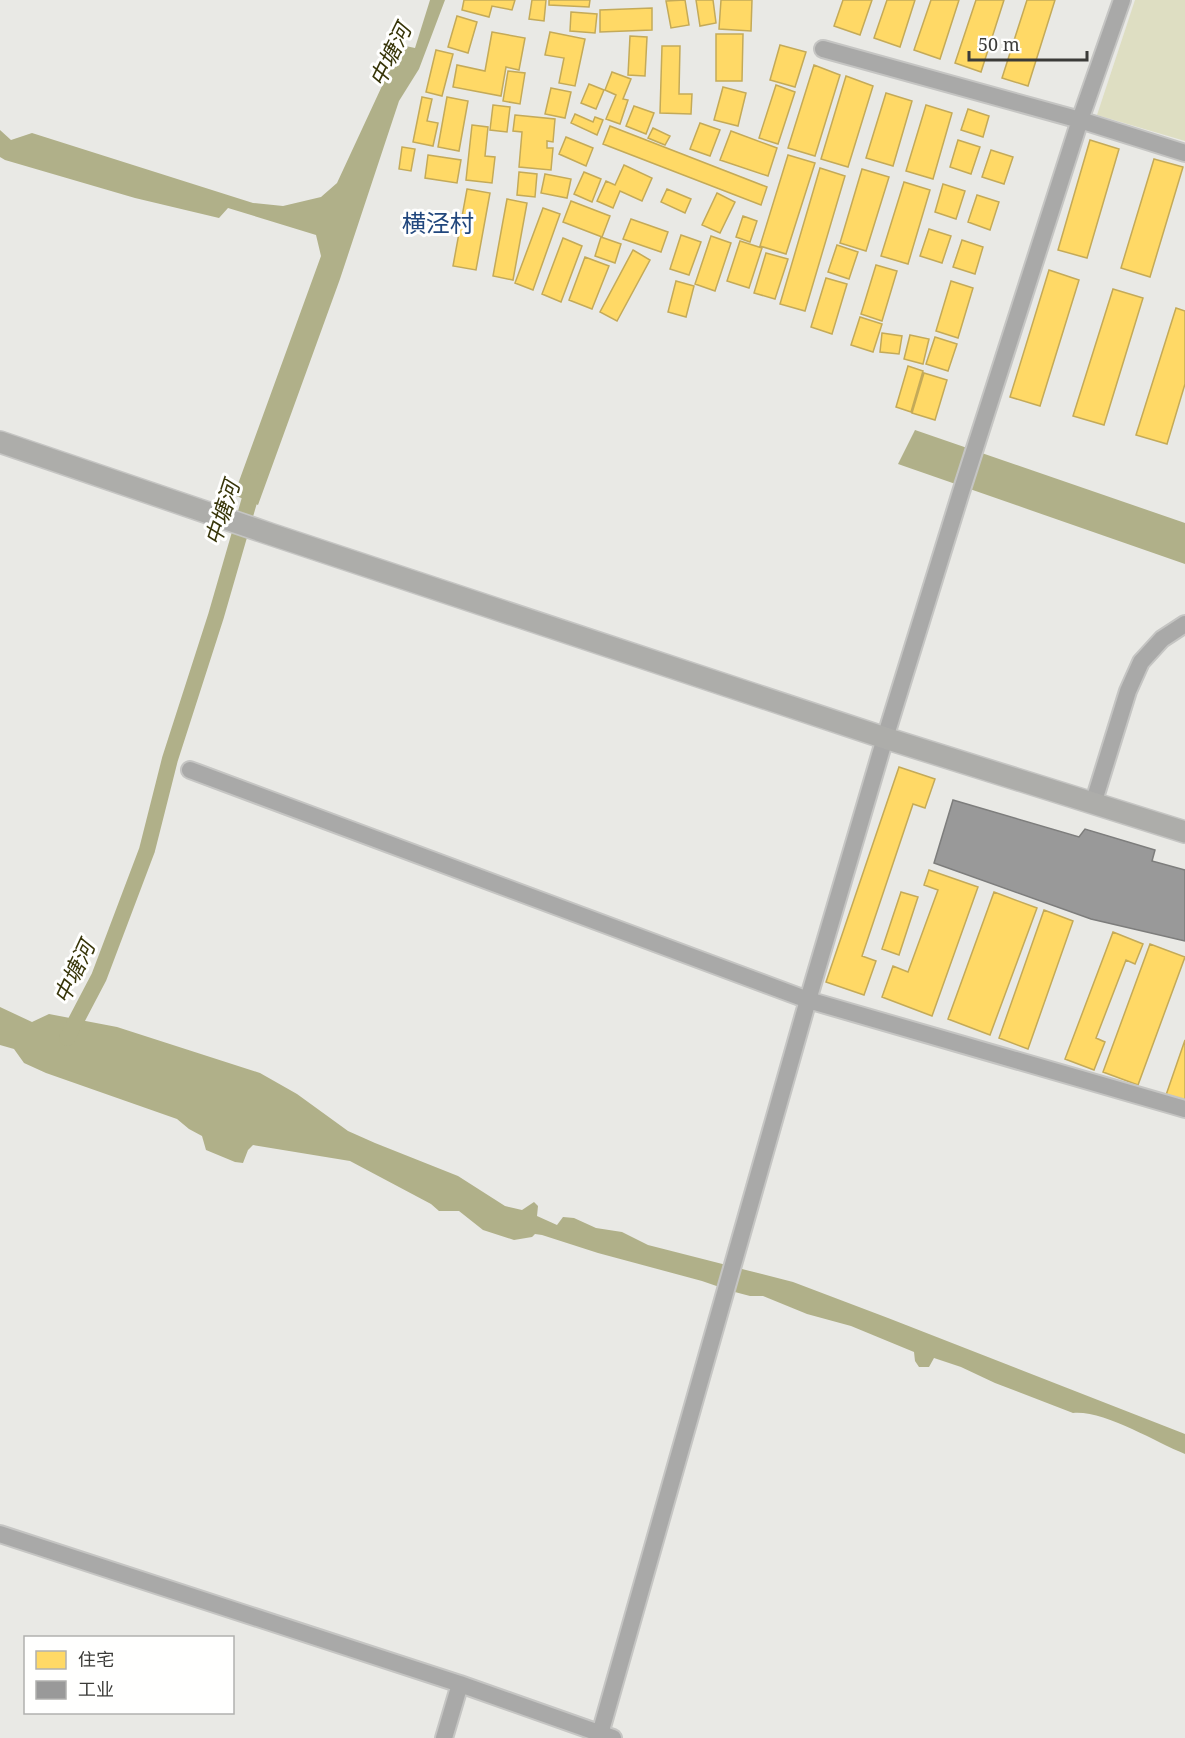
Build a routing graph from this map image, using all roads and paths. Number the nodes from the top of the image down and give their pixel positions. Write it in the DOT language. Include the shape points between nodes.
graph roads {
  1 [pos="1122,0"];
  2 [pos="823,49"];
  3 [pos="1080,120"];
  4 [pos="1185,153"];
  5 [pos="0,442"];
  6 [pos="1185,624"];
  7 [pos="885,738"];
  8 [pos="190,770"];
  9 [pos="1093,804"];
  10 [pos="1185,832"];
  11 [pos="808,1000"];
  12 [pos="1185,1109"];
  13 [pos="0,1534"];
  14 [pos="460,1684"];
  15 [pos="607,1736"];
  16 [pos="444,1738"];
  1 -- 3 [label="street"];
  2 -- 3 [label="street"];
  3 -- 4 [label="street"];
  3 -- 7 [label="street"];
  5 -- 7 [label="main road"];
  6 -- 9 [label="street" via="1162,639 1141,662 1128,691"];
  7 -- 9 [label="main road"];
  7 -- 11 [label="street"];
  8 -- 11 [label="street"];
  9 -- 10 [label="main road"];
  11 -- 12 [label="street"];
  11 -- 15 [label="street"];
  13 -- 14 [label="street"];
  14 -- 15 [label="street"];
  14 -- 16 [label="street"];
}
